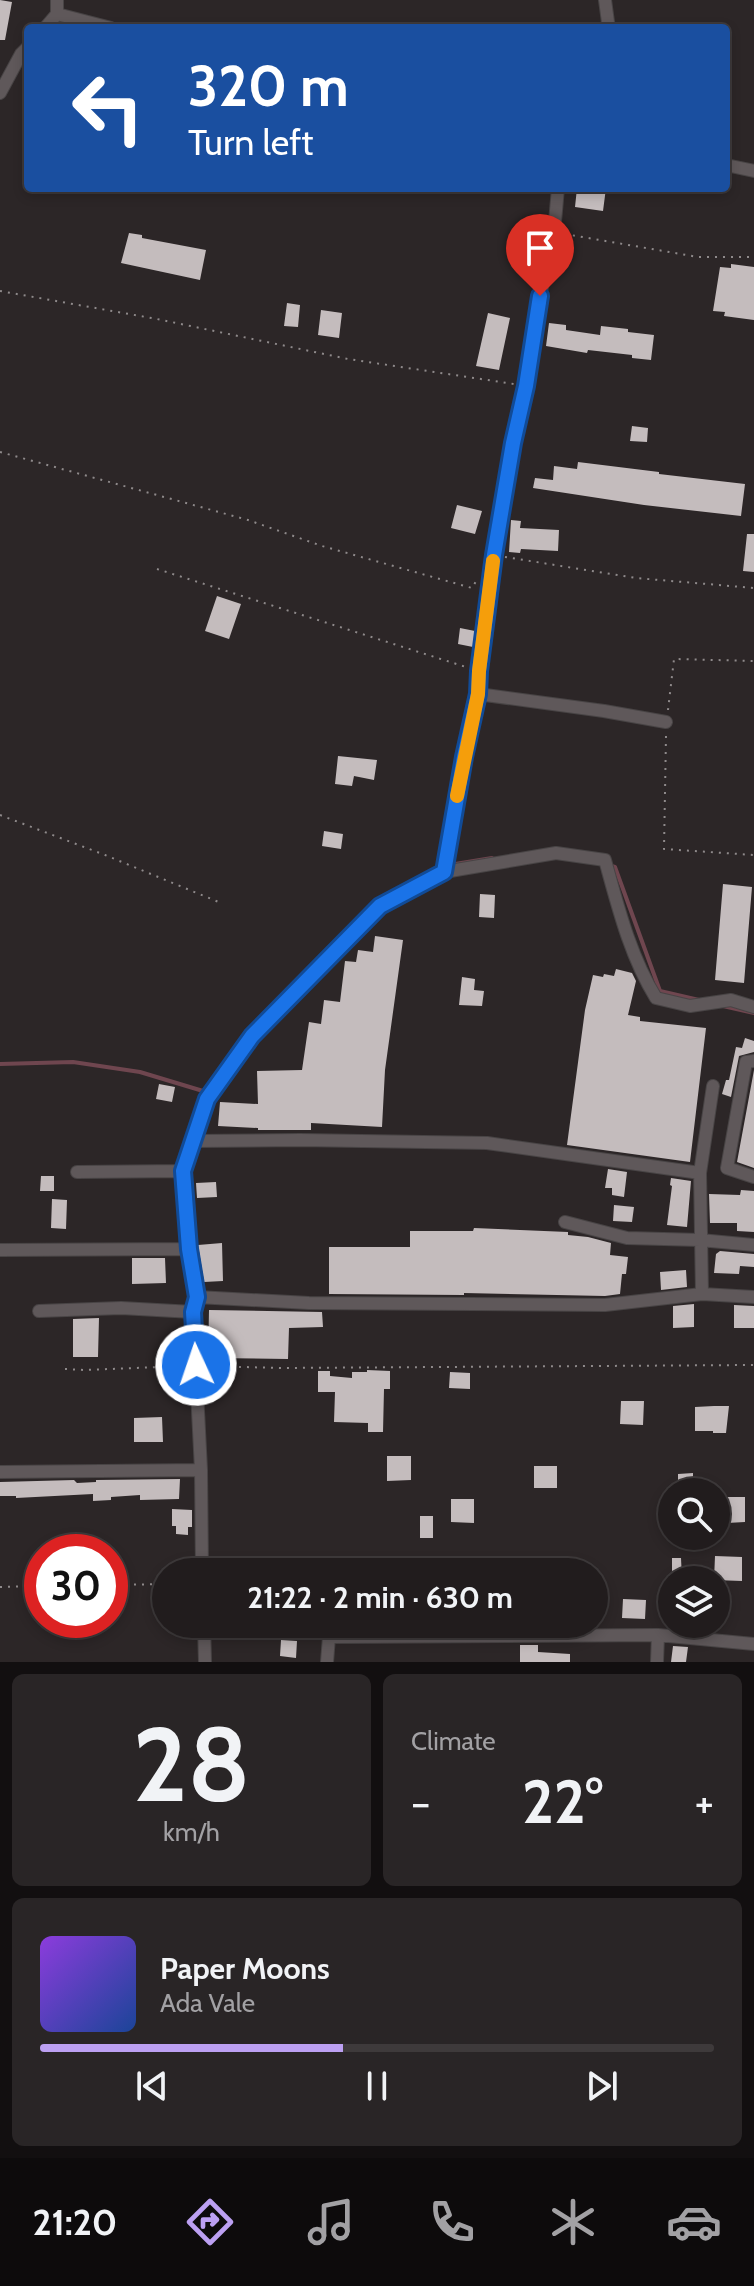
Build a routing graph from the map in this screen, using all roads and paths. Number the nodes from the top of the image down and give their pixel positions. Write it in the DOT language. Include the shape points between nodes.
graph roads {
  1 [pos="57,0"];
  2 [pos="605,0"];
  3 [pos="57,14"];
  4 [pos="48,24"];
  5 [pos="96,24"];
  6 [pos="607,24"];
  7 [pos="24,51"];
  8 [pos="0,93"];
  9 [pos="730,166"];
  10 [pos="754,171"];
  11 [pos="558,192"];
  12 [pos="554,233"];
  13 [pos="754,257"];
  14 [pos="0,291"];
  15 [pos="526,386"];
  16 [pos="0,452"];
  17 [pos="494,555"];
  18 [pos="157,569"];
  19 [pos="479,577"];
  20 [pos="754,588"];
  21 [pos="754,661"];
  22 [pos="479,671"];
  23 [pos="478,694"];
  24 [pos="666,722"];
  25 [pos="0,815"];
  26 [pos="754,855"];
  27 [pos="444,872"];
  28 [pos="221,903"];
  29 [pos="754,1007"];
  30 [pos="754,1061"];
  31 [pos="713,1086"];
  32 [pos="193,1141"];
  33 [pos="183,1171"];
  34 [pos="77,1172"];
  35 [pos="700,1173"];
  36 [pos="754,1177"];
  37 [pos="565,1222"];
  38 [pos="700,1240"];
  39 [pos="754,1245"];
  40 [pos="189,1249"];
  41 [pos="0,1250"];
  42 [pos="702,1294"];
  43 [pos="197,1297"];
  44 [pos="754,1297"];
  45 [pos="39,1311"];
  46 [pos="193,1312"];
  47 [pos="196,1365"];
  48 [pos="754,1365"];
  49 [pos="65,1369"];
  50 [pos="201,1470"];
  51 [pos="0,1472"];
  52 [pos="202,1558"];
  53 [pos="152,1584"];
  54 [pos="128,1585"];
  55 [pos="24,1586"];
  56 [pos="0,1587"];
  57 [pos="658,1635"];
  58 [pos="204,1638"];
  59 [pos="690,1638"];
  60 [pos="754,1644"];
  61 [pos="205,1662"];
  62 [pos="327,1662"];
  63 [pos="657,1662"];
  1 -- 3 [label="street"];
  2 -- 6 [label="street"];
  3 -- 4 [label="street"];
  3 -- 5 [label="street"];
  7 -- 8 [label="street"];
  9 -- 10 [label="street"];
  11 -- 12 [label="street"];
  12 -- 13 [label="path" via="698,257"];
  12 -- 15 [label="street"];
  14 -- 15 [label="path" via="348,359"];
  15 -- 17 [label="street"];
  16 -- 19 [label="path" via="472,588"];
  17 -- 20 [label="path" via="636,578"];
  17 -- 22 [label="street"];
  18 -- 22 [label="path"];
  21 -- 24 [label="path" via="674,659"];
  22 -- 23 [label="street"];
  23 -- 24 [label="street"];
  23 -- 27 [label="street"];
  24 -- 26 [label="path" via="664,849"];
  25 -- 28 [label="path"];
  27 -- 29 [label="street" via="556,853 605,860 642,975 656,998 690,1006 731,1000"];
  27 -- 32 [label="street" via="380,906 252,1036 207,1099"];
  30 -- 36 [label="street" via="746,1062 727,1168"];
  31 -- 35 [label="street"];
  32 -- 33 [label="street"];
  32 -- 35 [label="street" via="487,1143"];
  33 -- 34 [label="street"];
  33 -- 40 [label="street"];
  35 -- 38 [label="street"];
  37 -- 38 [label="street" via="627,1238"];
  38 -- 39 [label="street"];
  38 -- 42 [label="street"];
  40 -- 41 [label="street"];
  40 -- 43 [label="street"];
  42 -- 43 [label="street" via="605,1305"];
  42 -- 44 [label="street"];
  43 -- 46 [label="street"];
  45 -- 46 [label="street"];
  46 -- 47 [label="street"];
  47 -- 48 [label="path"];
  47 -- 49 [label="path"];
  47 -- 50 [label="street"];
  50 -- 51 [label="street"];
  50 -- 52 [label="street"];
  53 -- 54 [label="path"];
  55 -- 56 [label="path"];
  57 -- 62 [label="street" via="329,1637"];
  57 -- 63 [label="street"];
  58 -- 61 [label="street"];
  59 -- 60 [label="street"];
}
